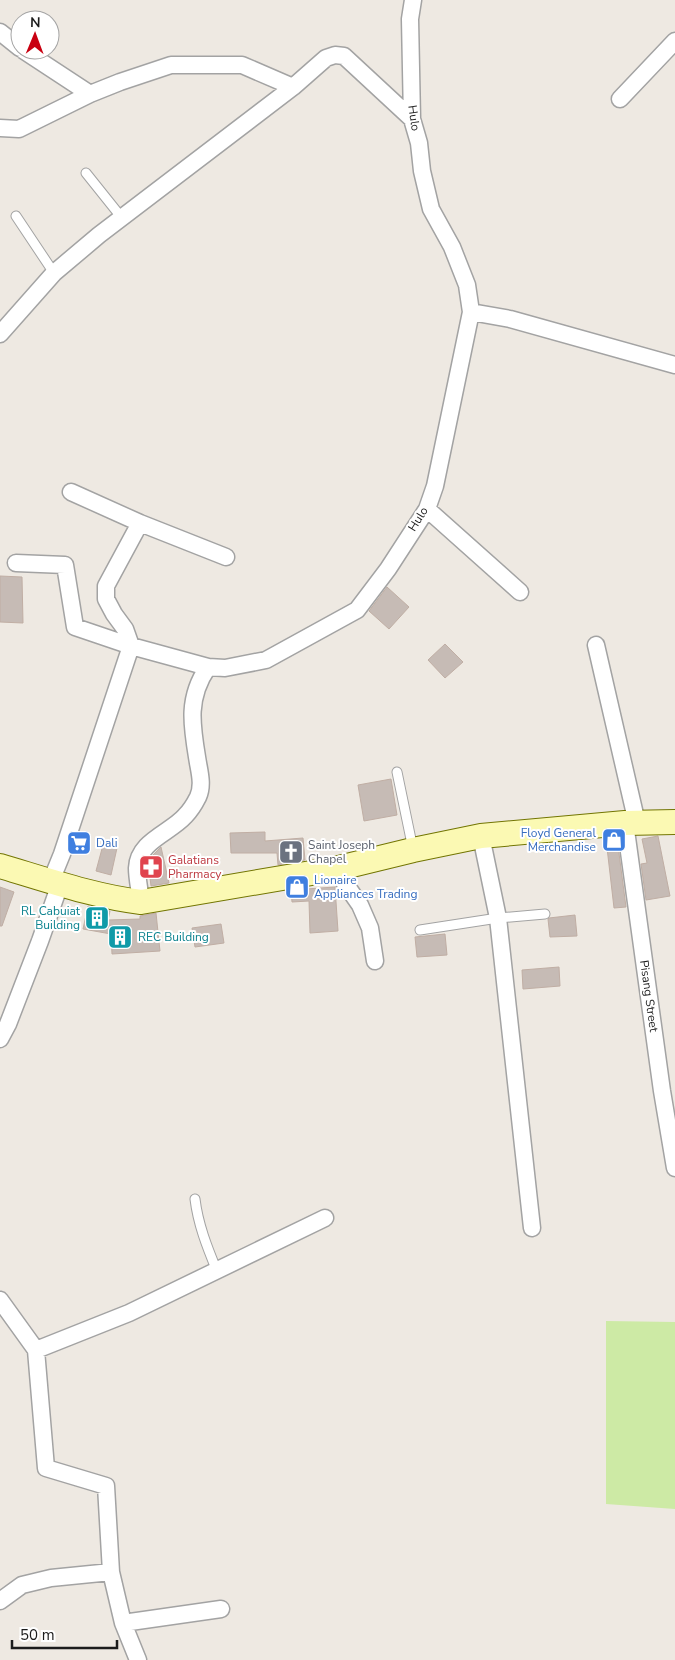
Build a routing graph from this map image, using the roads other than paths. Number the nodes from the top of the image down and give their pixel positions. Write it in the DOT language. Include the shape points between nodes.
graph roads {
  1 [pos="413,0"];
  2 [pos="0,32"];
  3 [pos="10,40"];
  4 [pos="675,42"];
  5 [pos="38,60"];
  6 [pos="293,87"];
  7 [pos="90,94"];
  8 [pos="620,99"];
  9 [pos="412,119"];
  10 [pos="0,128"];
  11 [pos="86,173"];
  12 [pos="16,216"];
  13 [pos="122,218"];
  14 [pos="54,273"];
  15 [pos="471,312"];
  16 [pos="0,334"];
  17 [pos="675,365"];
  18 [pos="71,492"];
  19 [pos="427,508"];
  20 [pos="140,523"];
  21 [pos="226,557"];
  22 [pos="16,563"];
  23 [pos="520,592"];
  24 [pos="596,645"];
  25 [pos="131,646"];
  26 [pos="208,667"];
  27 [pos="397,772"];
  28 [pos="675,822"];
  29 [pos="631,823"];
  30 [pos="480,836"];
  31 [pos="413,850"];
  32 [pos="0,866"];
  33 [pos="335,870"];
  34 [pos="56,882"];
  35 [pos="141,902"];
  36 [pos="545,914"];
  37 [pos="498,918"];
  38 [pos="420,930"];
  39 [pos="376,961"];
  40 [pos="0,1039"];
  41 [pos="675,1168"];
  42 [pos="195,1199"];
  43 [pos="325,1218"];
  44 [pos="532,1228"];
  45 [pos="217,1271"];
  46 [pos="0,1300"];
  47 [pos="36,1350"];
  48 [pos="111,1572"];
  49 [pos="0,1601"];
  50 [pos="221,1609"];
  51 [pos="123,1623"];
  52 [pos="138,1660"];
  1 -- 9 [label="street, Hulo" via="410,19"];
  2 -- 3 [label="street"];
  4 -- 8 [label="street"];
  5 -- 7 [label="street"];
  6 -- 7 [label="street" via="242,65 171,66"];
  6 -- 9 [label="street" via="326,58 344,56"];
  6 -- 13 [label="street"];
  7 -- 10 [label="street" via="19,129"];
  9 -- 15 [label="street, Hulo" via="431,210 467,285"];
  11 -- 13 [label="lane"];
  12 -- 14 [label="lane"];
  13 -- 14 [label="street"];
  14 -- 16 [label="street"];
  15 -- 17 [label="street" via="510,319"];
  15 -- 19 [label="street, Hulo" via="435,486"];
  18 -- 20 [label="street"];
  19 -- 23 [label="street"];
  19 -- 26 [label="street, Hulo" via="357,610 266,660 225,668"];
  20 -- 21 [label="street"];
  20 -- 25 [label="street" via="106,586 106,599 125,629"];
  22 -- 25 [label="street, Hulo" via="65,565 75,627"];
  24 -- 29 [label="street, Pisang Street"];
  25 -- 26 [label="street, Hulo"];
  25 -- 34 [label="street" via="62,854"];
  26 -- 35 [label="street" via="200,679 192,705 192,730 201,785 198,797 185,816 146,846 137,866"];
  27 -- 31 [label="lane"];
  28 -- 29 [label="main road"];
  29 -- 30 [label="main road"];
  29 -- 41 [label="street, Pisang Street" via="662,1091"];
  30 -- 31 [label="main road"];
  30 -- 37 [label="street"];
  31 -- 33 [label="main road"];
  32 -- 34 [label="main road"];
  33 -- 35 [label="main road"];
  33 -- 39 [label="street" via="360,905 370,928"];
  34 -- 35 [label="main road"];
  34 -- 40 [label="street" via="19,997"];
  36 -- 37 [label="lane"];
  37 -- 38 [label="lane"];
  37 -- 44 [label="street"];
  42 -- 45 [label="lane" via="201,1230"];
  43 -- 45 [label="street"];
  45 -- 47 [label="street" via="128,1313"];
  46 -- 47 [label="street"];
  47 -- 48 [label="street" via="46,1468 106,1486"];
  48 -- 49 [label="street" via="51,1578 22,1585"];
  48 -- 51 [label="street"];
  50 -- 51 [label="street"];
  51 -- 52 [label="street"];
}
